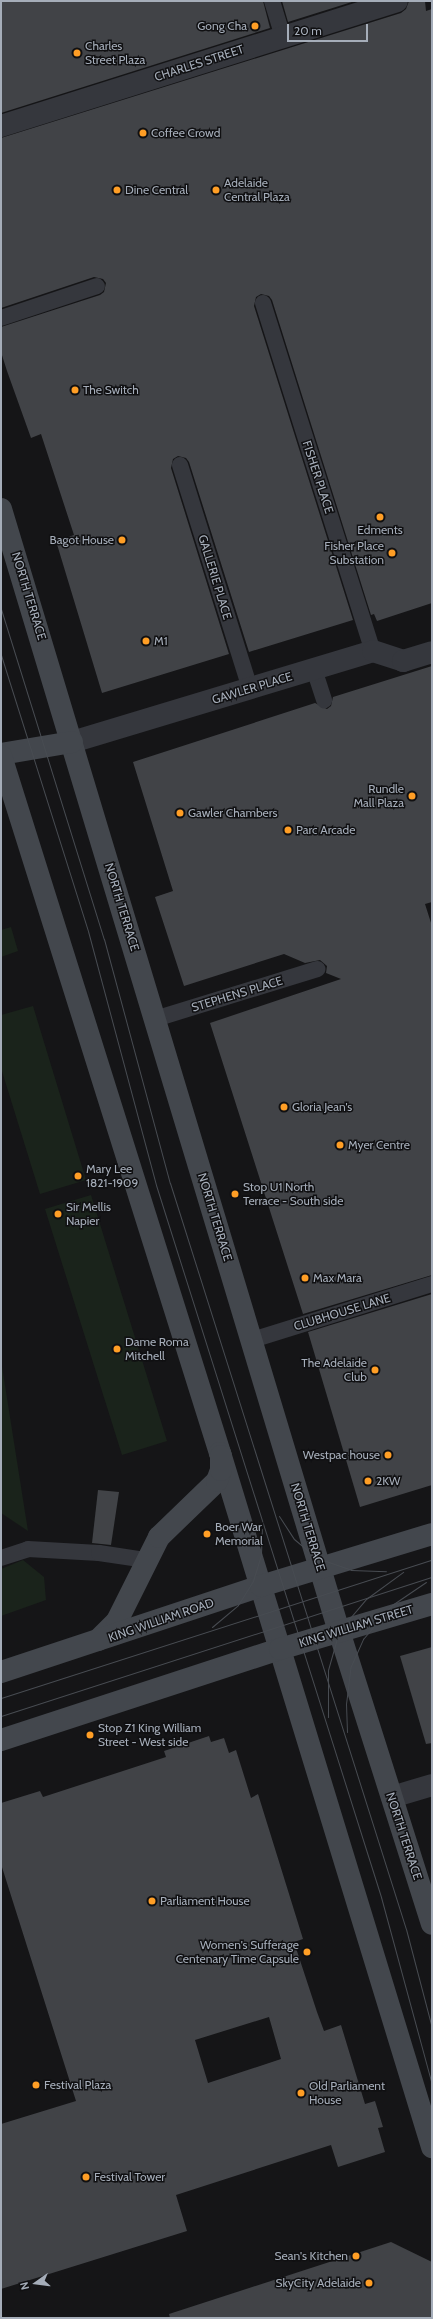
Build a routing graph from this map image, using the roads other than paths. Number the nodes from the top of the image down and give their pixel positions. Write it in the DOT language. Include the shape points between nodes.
graph roads {
  1 [pos="272,1"];
  2 [pos="397,1"];
  3 [pos="283,37"];
  4 [pos="1,126"];
  5 [pos="97,286"];
  6 [pos="263,303"];
  7 [pos="1,318"];
  8 [pos="180,465"];
  9 [pos="1,508"];
  10 [pos="373,651"];
  11 [pos="432,652"];
  12 [pos="314,669"];
  13 [pos="250,689"];
  14 [pos="324,700"];
  15 [pos="72,742"];
  16 [pos="1,755"];
  17 [pos="318,969"];
  18 [pos="156,1019"];
  19 [pos="432,1284"];
  20 [pos="252,1340"];
  21 [pos="220,1453"];
  22 [pos="432,1534"];
  23 [pos="2,1555"];
  24 [pos="146,1560"];
  25 [pos="321,1568"];
  26 [pos="261,1586"];
  27 [pos="432,1604"];
  28 [pos="340,1632"];
  29 [pos="93,1643"];
  30 [pos="280,1649"];
  31 [pos="1,1672"];
  32 [pos="1,1740"];
  33 [pos="432,1785"];
  34 [pos="392,1797"];
  35 [pos="432,1924"];
  36 [pos="432,2147"];
  1 -- 3 [label="lane"];
  2 -- 3 [label="street, CHARLES STREET"];
  3 -- 4 [label="street, CHARLES STREET"];
  5 -- 7 [label="lane"];
  6 -- 10 [label="lane, FISHER PLACE"];
  8 -- 13 [label="lane, GALLERIE PLACE"];
  9 -- 15 [label="main road, NORTH TERRACE"];
  10 -- 11 [label="street" via="403,661"];
  10 -- 12 [label="street, GAWLER PLACE"];
  12 -- 13 [label="street, GAWLER PLACE"];
  12 -- 14 [label="lane"];
  13 -- 15 [label="street, GAWLER PLACE"];
  15 -- 16 [label="main road"];
  15 -- 18 [label="main road, NORTH TERRACE"];
  16 -- 21 [label="main road"];
  17 -- 18 [label="lane, STEPHENS PLACE"];
  18 -- 20 [label="main road, NORTH TERRACE"];
  19 -- 20 [label="lane, CLUBHOUSE LANE"];
  20 -- 25 [label="main road, NORTH TERRACE"];
  21 -- 24 [label="main road" via="221,1470 217,1481 165,1530"];
  21 -- 26 [label="main road"];
  22 -- 25 [label="main road"];
  23 -- 24 [label="lane" via="28,1549 99,1553"];
  24 -- 29 [label="main road" via="117,1621"];
  25 -- 26 [label="main road, KING WILLIAM ROAD"];
  25 -- 28 [label="main road, NORTH TERRACE"];
  26 -- 29 [label="main road, KING WILLIAM ROAD"];
  26 -- 30 [label="main road"];
  27 -- 28 [label="main road, KING WILLIAM STREET"];
  28 -- 30 [label="main road, KING WILLIAM STREET"];
  28 -- 34 [label="main road, NORTH TERRACE"];
  29 -- 31 [label="main road, KING WILLIAM ROAD"];
  30 -- 32 [label="main road"];
  30 -- 36 [label="main road"];
  33 -- 34 [label="street"];
  34 -- 35 [label="main road, NORTH TERRACE"];
}
